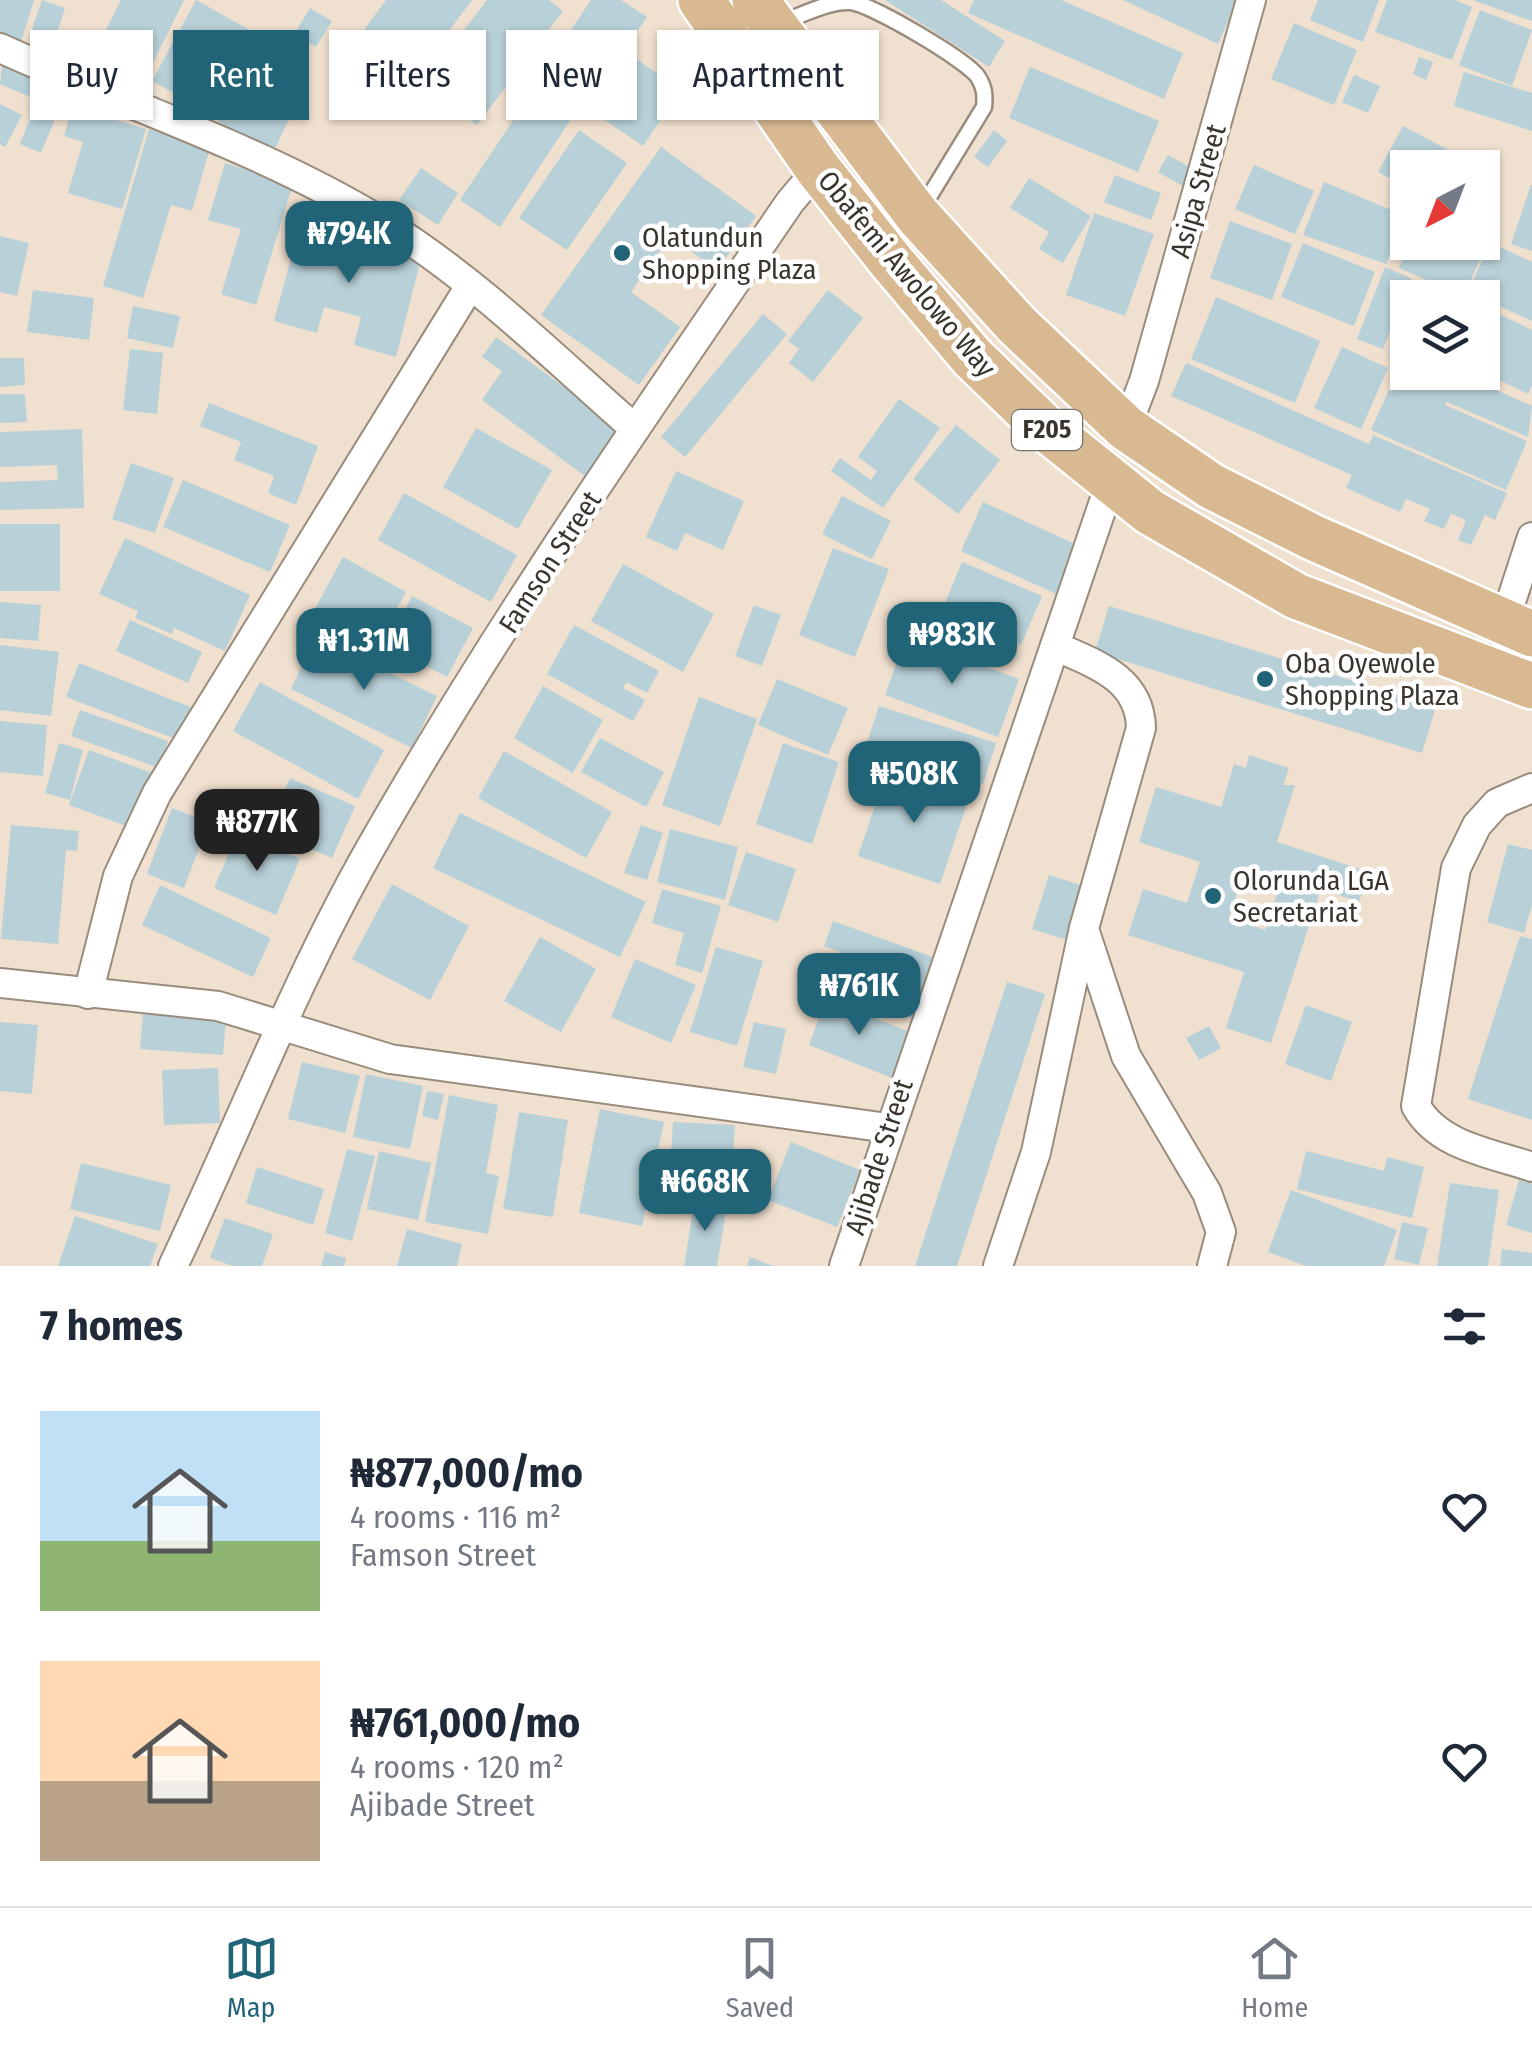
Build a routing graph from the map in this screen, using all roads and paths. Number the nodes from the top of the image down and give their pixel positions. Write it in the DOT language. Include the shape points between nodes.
graph roads {
  1 [pos="701,0"];
  2 [pos="1251,0"];
  3 [pos="764,13"];
  4 [pos="0,48"];
  5 [pos="818,168"];
  6 [pos="918,216"];
  7 [pos="470,286"];
  8 [pos="1126,428"];
  9 [pos="635,429"];
  10 [pos="1111,481"];
  11 [pos="1532,537"];
  12 [pos="1518,628"];
  13 [pos="1055,646"];
  14 [pos="1520,682"];
  15 [pos="1532,788"];
  16 [pos="1084,928"];
  17 [pos="0,982"];
  18 [pos="88,994"];
  19 [pos="279,1024"];
  20 [pos="888,1128"];
  21 [pos="1532,1167"];
  22 [pos="173,1266"];
  23 [pos="844,1266"];
  24 [pos="998,1266"];
  25 [pos="1212,1266"];
  1 -- 5 [label="main road, Obafemi Awolowo Way / F205"];
  2 -- 8 [label="street, Asipa Street"];
  3 -- 6 [label="main road, Obafemi Awolowo Way / F205"];
  3 -- 6 [label="lane" via="853,2 976,73 984,107"];
  4 -- 7 [label="street" via="271,165 382,222"];
  5 -- 9 [label="street, Famson Street"];
  5 -- 10 [label="main road, Obafemi Awolowo Way / F205" via="972,357"];
  6 -- 8 [label="main road, Obafemi Awolowo Way / F205" via="1017,325"];
  7 -- 9 [label="street"];
  7 -- 18 [label="street" via="157,794 118,876"];
  8 -- 12 [label="main road, Obafemi Awolowo Way / F205" via="1211,486"];
  9 -- 19 [label="street, Famson Street" via="370,849"];
  10 -- 13 [label="street, Ajibade Street"];
  10 -- 14 [label="main road, Obafemi Awolowo Way / F205" via="1150,512 1296,596"];
  11 -- 12 [label="street"];
  12 -- 14 [label="street"];
  13 -- 16 [label="street" via="1121,680 1141,713"];
  13 -- 20 [label="street, Ajibade Street"];
  15 -- 21 [label="street" via="1498,804 1478,825 1456,868 1416,1106 1442,1136"];
  16 -- 24 [label="street" via="1036,1152"];
  16 -- 25 [label="street" via="1126,1056 1207,1192 1221,1232"];
  17 -- 18 [label="street"];
  18 -- 19 [label="street" via="218,1006"];
  19 -- 20 [label="street" via="390,1059"];
  19 -- 22 [label="street, Famson Street"];
  20 -- 23 [label="street, Ajibade Street"];
}
